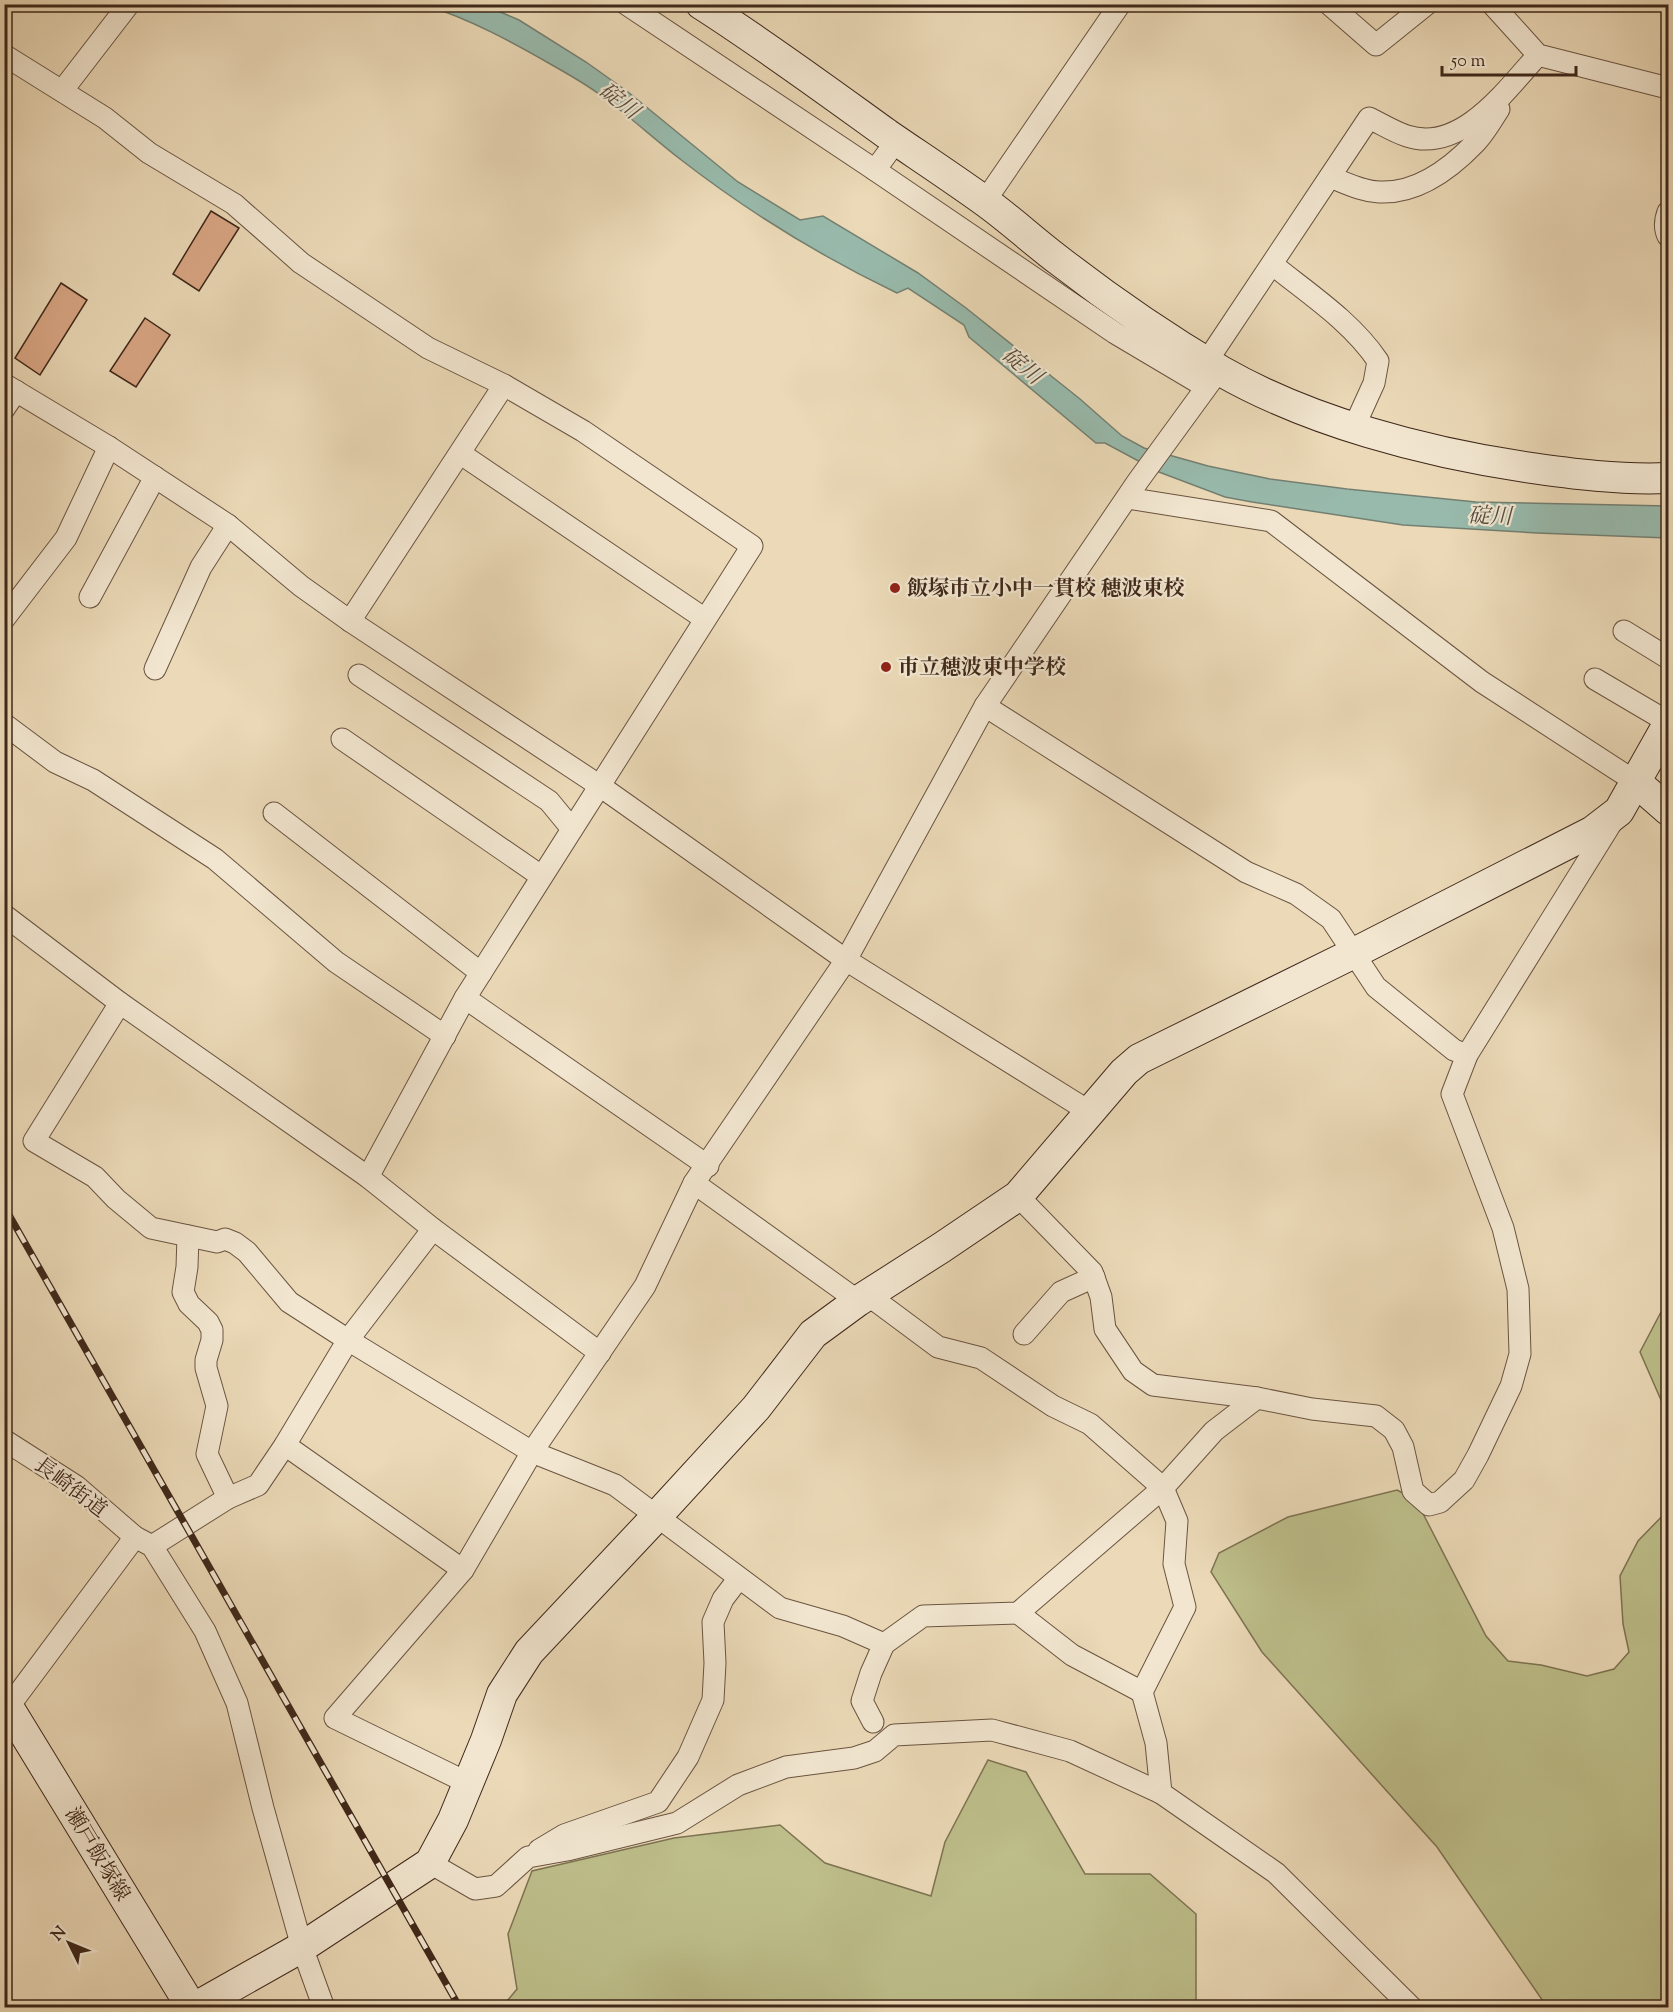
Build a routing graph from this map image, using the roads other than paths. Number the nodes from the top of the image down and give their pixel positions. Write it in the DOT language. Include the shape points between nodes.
graph roads {
  1 [pos="129,4"];
  2 [pos="626,4"];
  3 [pos="701,4"];
  4 [pos="1120,4"];
  5 [pos="1329,4"];
  6 [pos="1427,4"];
  7 [pos="1492,4"];
  8 [pos="1538,55"];
  9 [pos="4,56"];
  10 [pos="1668,88"];
  11 [pos="62,91"];
  12 [pos="897,140"];
  13 [pos="875,170"];
  14 [pos="1330,177"];
  15 [pos="985,201"];
  16 [pos="1668,212"];
  17 [pos="1668,236"];
  18 [pos="1273,265"];
  19 [pos="1211,373"];
  20 [pos="504,385"];
  21 [pos="10,387"];
  22 [pos="4,409"];
  23 [pos="1354,427"];
  24 [pos="109,447"];
  25 [pos="461,454"];
  26 [pos="155,477"];
  27 [pos="1668,478"];
  28 [pos="1132,490"];
  29 [pos="228,525"];
  30 [pos="90,597"];
  31 [pos="4,619"];
  32 [pos="705,620"];
  33 [pos="351,621"];
  34 [pos="1624,631"];
  35 [pos="1668,658"];
  36 [pos="155,669"];
  37 [pos="360,675"];
  38 [pos="1595,679"];
  39 [pos="985,706"];
  40 [pos="1668,723"];
  41 [pos="4,724"];
  42 [pos="342,739"];
  43 [pos="1636,782"];
  44 [pos="600,786"];
  45 [pos="1668,810"];
  46 [pos="1619,811"];
  47 [pos="274,813"];
  48 [pos="572,829"];
  49 [pos="541,876"];
  50 [pos="4,915"];
  51 [pos="1353,954"];
  52 [pos="846,960"];
  53 [pos="480,973"];
  54 [pos="465,998"];
  55 [pos="120,1003"];
  56 [pos="445,1036"];
  57 [pos="1467,1055"];
  58 [pos="1090,1112"];
  59 [pos="708,1166"];
  60 [pos="368,1178"];
  61 [pos="694,1183"];
  62 [pos="1018,1196"];
  63 [pos="433,1229"];
  64 [pos="189,1236"];
  65 [pos="1094,1277"];
  66 [pos="863,1298"];
  67 [pos="1024,1335"];
  68 [pos="348,1340"];
  69 [pos="600,1353"];
  70 [pos="1257,1398"];
  71 [pos="4,1440"];
  72 [pos="285,1445"];
  73 [pos="532,1452"];
  74 [pos="1163,1488"];
  75 [pos="228,1498"];
  76 [pos="656,1517"];
  77 [pos="144,1541"];
  78 [pos="463,1569"];
  79 [pos="739,1578"];
  80 [pos="1018,1613"];
  81 [pos="884,1644"];
  82 [pos="1142,1692"];
  83 [pos="6,1706"];
  84 [pos="873,1722"];
  85 [pos="468,1783"];
  86 [pos="1161,1793"];
  87 [pos="528,1857"];
  88 [pos="430,1863"];
  89 [pos="302,1947"];
  90 [pos="193,2007"];
  91 [pos="324,2007"];
  92 [pos="1412,2007"];
  1 -- 11 [label="street"];
  2 -- 13 [label="street"];
  3 -- 12 [label="street"];
  4 -- 15 [label="street"];
  5 -- 6 [label="street" via="1376,45"];
  7 -- 8 [label="street"];
  8 -- 10 [label="street"];
  8 -- 14 [label="street" via="1476,143 1416,187 1378,192"];
  8 -- 14 [label="street" via="1487,111 1448,134 1430,139 1408,136 1370,118"];
  9 -- 11 [label="street"];
  11 -- 20 [label="street" via="149,153 234,204 301,264 428,348"];
  12 -- 13 [label="street"];
  12 -- 15 [label="street"];
  13 -- 19 [label="street" via="1115,333"];
  14 -- 18 [label="street"];
  15 -- 19 [label="street"];
  16 -- 17 [label="street"];
  18 -- 19 [label="street"];
  18 -- 23 [label="street" via="1353,330 1378,361 1374,382"];
  19 -- 23 [label="street"];
  19 -- 28 [label="street"];
  20 -- 25 [label="street"];
  20 -- 32 [label="street" via="583,431 752,546"];
  21 -- 22 [label="street"];
  21 -- 24 [label="street"];
  23 -- 27 [label="street" via="1424,449 1496,463 1576,475"];
  24 -- 26 [label="street"];
  24 -- 31 [label="street" via="66,538"];
  25 -- 32 [label="street"];
  25 -- 33 [label="street"];
  26 -- 29 [label="street"];
  26 -- 30 [label="street"];
  28 -- 39 [label="street"];
  28 -- 43 [label="street" via="1271,521 1482,682"];
  29 -- 33 [label="street" via="301,586"];
  29 -- 36 [label="street" via="201,567"];
  32 -- 44 [label="street"];
  33 -- 44 [label="street"];
  34 -- 35 [label="street"];
  37 -- 48 [label="street" via="549,801"];
  38 -- 40 [label="street"];
  39 -- 51 [label="street" via="1246,872 1296,894 1331,919"];
  39 -- 52 [label="street"];
  40 -- 43 [label="street"];
  41 -- 56 [label="street" via="55,762 93,780 215,859 336,962"];
  42 -- 49 [label="street"];
  43 -- 45 [label="street"];
  43 -- 46 [label="street"];
  44 -- 48 [label="street"];
  44 -- 52 [label="street"];
  46 -- 51 [label="street" via="1593,831"];
  46 -- 57 [label="street"];
  47 -- 53 [label="street"];
  48 -- 49 [label="street"];
  49 -- 53 [label="street"];
  50 -- 55 [label="street"];
  51 -- 57 [label="street" via="1376,987 1454,1050"];
  51 -- 58 [label="street" via="1139,1059"];
  52 -- 58 [label="street"];
  52 -- 59 [label="street"];
  53 -- 54 [label="street"];
  54 -- 56 [label="street"];
  54 -- 59 [label="street"];
  55 -- 60 [label="street"];
  55 -- 64 [label="street" via="34,1141 95,1177 151,1228"];
  56 -- 60 [label="street"];
  57 -- 70 [label="street" via="1452,1094 1503,1228 1518,1289 1520,1353 1511,1386 1464,1480 1440,1502 1429,1505 1413,1491 1403,1447 1394,1430 1376,1416"];
  58 -- 62 [label="street"];
  59 -- 61 [label="street"];
  60 -- 63 [label="street"];
  61 -- 66 [label="street"];
  61 -- 69 [label="street" via="645,1286"];
  62 -- 65 [label="street"];
  62 -- 66 [label="street"];
  63 -- 68 [label="street"];
  63 -- 69 [label="street"];
  64 -- 68 [label="street" via="236,1243 289,1302"];
  64 -- 75 [label="street" via="183,1292 212,1330 206,1368 217,1406 207,1454"];
  65 -- 67 [label="street" via="1061,1292"];
  65 -- 70 [label="street" via="1105,1329 1133,1371 1153,1385"];
  66 -- 74 [label="street" via="938,1347 981,1358 1053,1406 1090,1424"];
  66 -- 76 [label="street" via="813,1334 756,1408"];
  68 -- 72 [label="street"];
  68 -- 73 [label="street"];
  69 -- 73 [label="street"];
  70 -- 74 [label="street" via="1214,1431"];
  71 -- 77 [label="street, 長崎街道" via="76,1486"];
  72 -- 75 [label="street" via="258,1485"];
  72 -- 78 [label="street"];
  73 -- 76 [label="street" via="615,1485"];
  73 -- 78 [label="street"];
  74 -- 80 [label="street"];
  74 -- 82 [label="street" via="1177,1521 1174,1564 1185,1607"];
  75 -- 77 [label="street"];
  76 -- 79 [label="street"];
  76 -- 85 [label="street" via="529,1652 502,1694"];
  77 -- 83 [label="street"];
  77 -- 89 [label="street, 長崎街道" via="205,1630 237,1703"];
  78 -- 85 [label="street" via="335,1718"];
  79 -- 81 [label="street" via="780,1608 843,1626"];
  79 -- 87 [label="street" via="723,1599 713,1622 712,1700 688,1757 658,1802 564,1835"];
  80 -- 81 [label="street" via="923,1616"];
  80 -- 82 [label="street" via="1072,1655"];
  81 -- 84 [label="street" via="862,1701"];
  82 -- 86 [label="street" via="1156,1743"];
  83 -- 90 [label="street, 瀬戸飯塚線"];
  85 -- 88 [label="street"];
  86 -- 87 [label="street" via="1070,1751 992,1730 894,1735 875,1751 854,1758 786,1767 738,1785 677,1823"];
  86 -- 92 [label="street" via="1276,1873"];
  87 -- 88 [label="street" via="496,1886 475,1889"];
  88 -- 89 [label="street"];
  89 -- 90 [label="street"];
  89 -- 91 [label="street, 長崎街道"];
}
